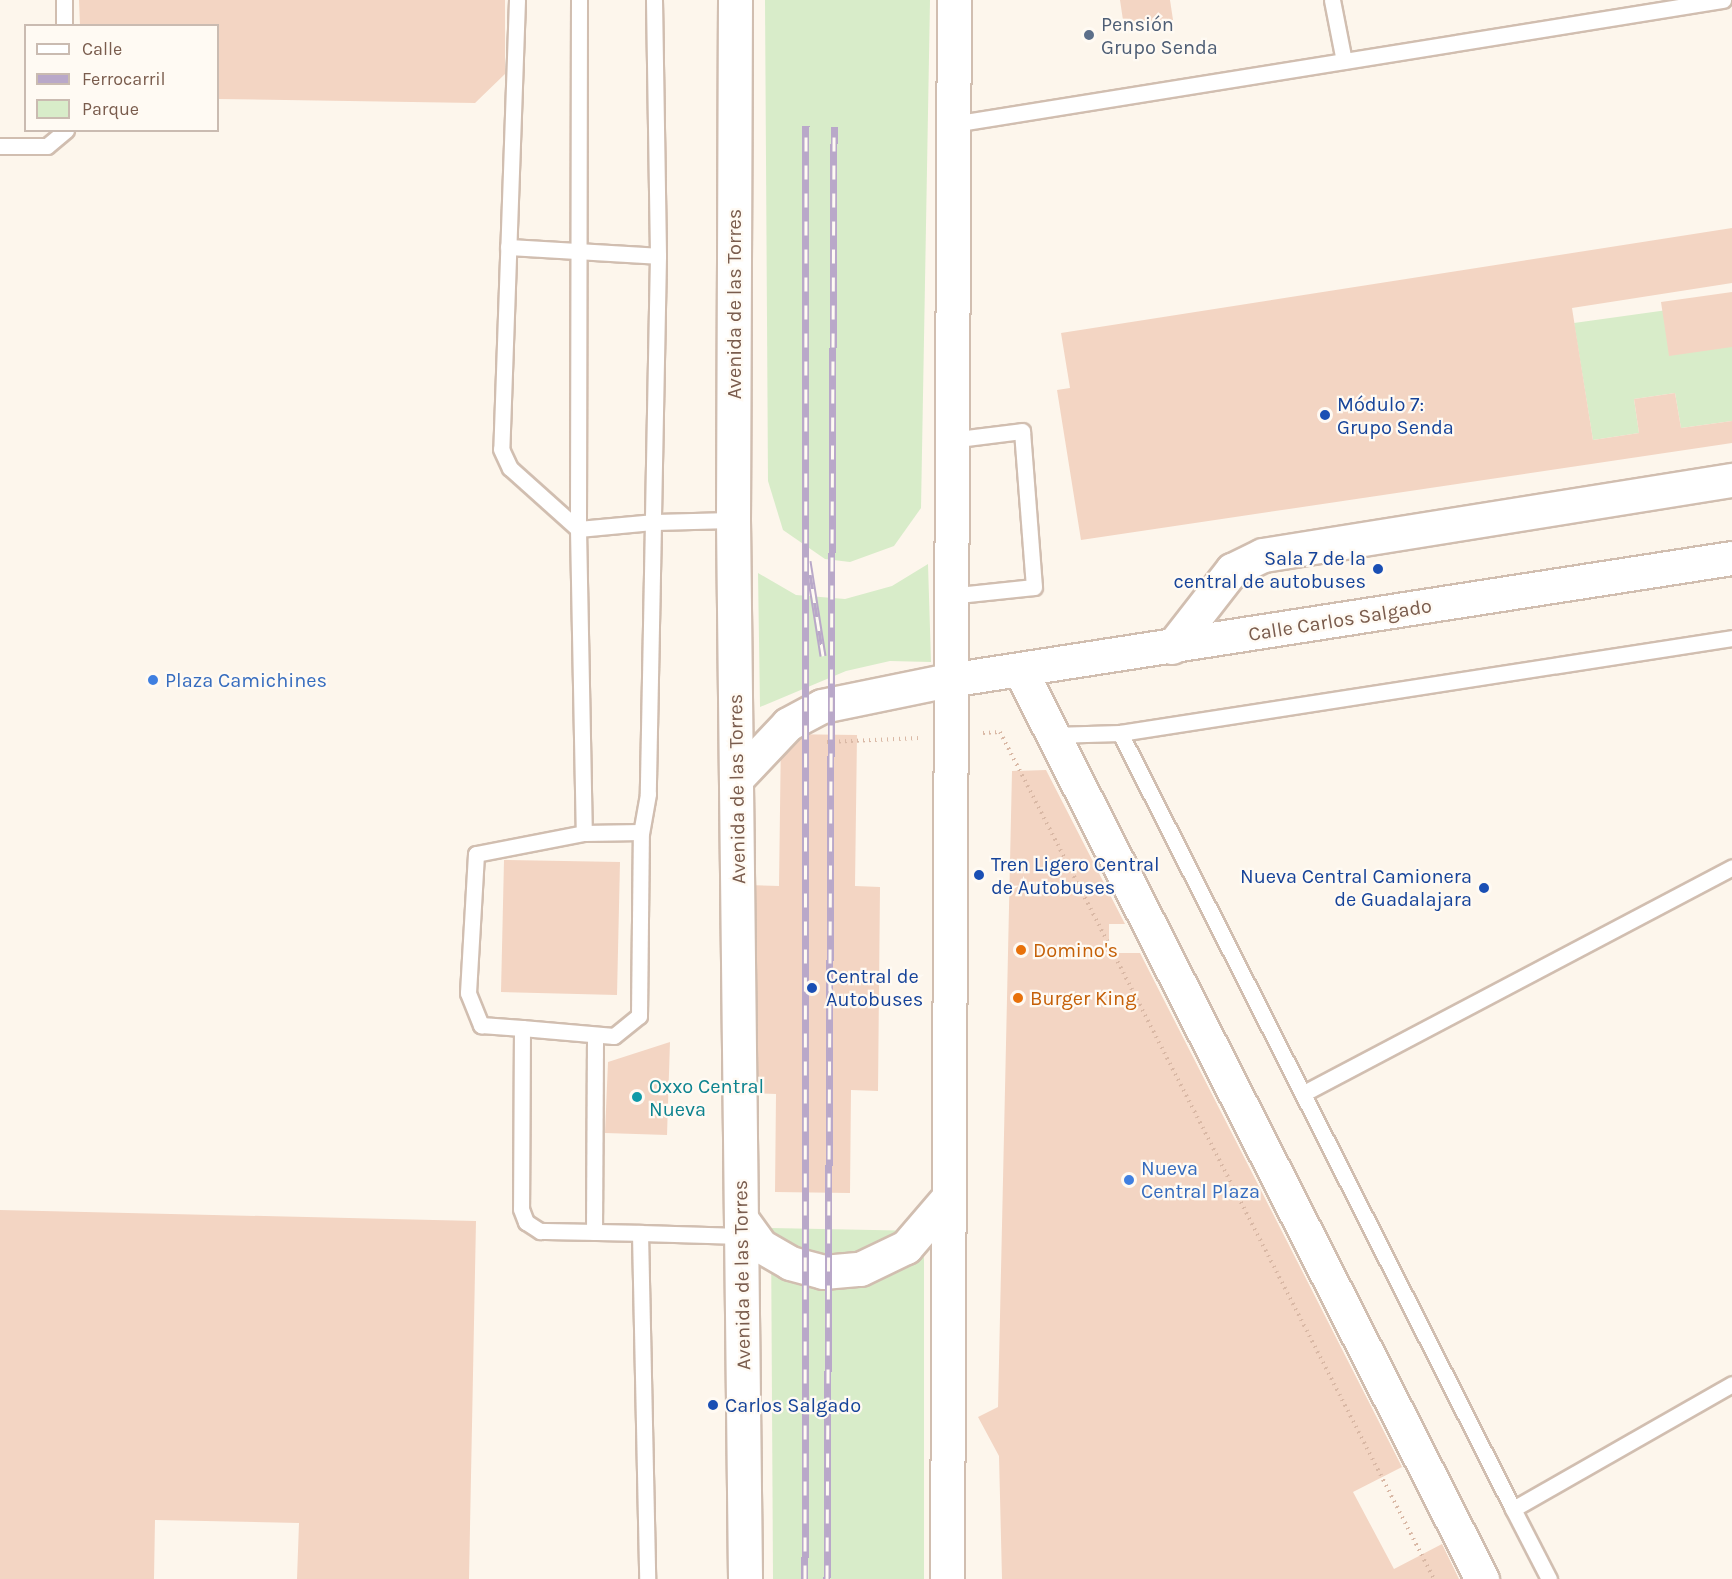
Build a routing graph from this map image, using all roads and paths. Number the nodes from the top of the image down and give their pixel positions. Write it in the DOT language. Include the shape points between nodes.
graph roads {
  1 [pos="64,0"];
  2 [pos="517,0"];
  3 [pos="579,0"];
  4 [pos="654,0"];
  5 [pos="735,0"];
  6 [pos="954,0"];
  7 [pos="1332,0"];
  8 [pos="1723,0"];
  9 [pos="64,24"];
  10 [pos="1344,61"];
  11 [pos="953,124"];
  12 [pos="64,132"];
  13 [pos="0,146"];
  14 [pos="508,247"];
  15 [pos="579,252"];
  16 [pos="658,256"];
  17 [pos="950,440"];
  18 [pos="1732,480"];
  19 [pos="733,520"];
  20 [pos="653,522"];
  21 [pos="578,529"];
  22 [pos="1732,558"];
  23 [pos="949,596"];
  24 [pos="1732,638"];
  25 [pos="1172,646"];
  26 [pos="1020,670"];
  27 [pos="949,680"];
  28 [pos="1120,732"];
  29 [pos="1053,735"];
  30 [pos="948,737"];
  31 [pos="823,742"];
  32 [pos="737,778"];
  33 [pos="641,832"];
  34 [pos="584,833"];
  35 [pos="1732,867"];
  36 [pos="522,1028"];
  37 [pos="595,1036"];
  38 [pos="1304,1093"];
  39 [pos="947,1199"];
  40 [pos="742,1228"];
  41 [pos="594,1232"];
  42 [pos="640,1233"];
  43 [pos="1732,1384"];
  44 [pos="1513,1509"];
  45 [pos="647,1579"];
  46 [pos="745,1579"];
  47 [pos="947,1579"];
  48 [pos="1434,1579"];
  49 [pos="1482,1579"];
  50 [pos="1549,1579"];
  1 -- 9 [label="lane"];
  2 -- 14 [label="lane"];
  3 -- 15 [label="lane"];
  4 -- 16 [label="lane"];
  5 -- 19 [label="street, Avenida de las Torres"];
  6 -- 11 [label="street"];
  7 -- 10 [label="lane"];
  8 -- 10 [label="lane"];
  10 -- 11 [label="lane"];
  11 -- 17 [label="street"];
  12 -- 13 [label="lane" via="47,146"];
  14 -- 15 [label="lane"];
  14 -- 21 [label="lane" via="502,457"];
  15 -- 16 [label="lane"];
  15 -- 21 [label="lane"];
  16 -- 20 [label="lane"];
  17 -- 23 [label="street"];
  17 -- 23 [label="lane" via="1022,431 1034,587"];
  18 -- 25 [label="street" via="1263,555 1232,570"];
  19 -- 20 [label="lane"];
  19 -- 32 [label="street, Avenida de las Torres"];
  20 -- 21 [label="lane"];
  20 -- 33 [label="lane" via="648,794"];
  21 -- 34 [label="lane"];
  22 -- 25 [label="street, Calle Carlos Salgado"];
  23 -- 27 [label="street"];
  24 -- 28 [label="lane"];
  25 -- 26 [label="street, Calle Carlos Salgado"];
  26 -- 27 [label="street, Calle Carlos Salgado"];
  26 -- 29 [label="street"];
  27 -- 30 [label="street"];
  27 -- 32 [label="street, Calle Carlos Salgado" via="822,706 788,724"];
  28 -- 29 [label="lane"];
  28 -- 38 [label="lane"];
  29 -- 49 [label="street"];
  30 -- 31 [label="path"];
  30 -- 39 [label="street"];
  30 -- 48 [label="path" via="1000,732"];
  32 -- 40 [label="street, Avenida de las Torres"];
  33 -- 34 [label="lane"];
  33 -- 37 [label="lane" via="639,1016 622,1034"];
  34 -- 36 [label="lane" via="486,850 473,858 472,1014 481,1025"];
  35 -- 38 [label="lane"];
  36 -- 37 [label="lane"];
  36 -- 41 [label="lane" via="523,1217 540,1231"];
  37 -- 41 [label="lane"];
  38 -- 44 [label="lane"];
  39 -- 40 [label="street" via="906,1247 860,1269 823,1272 790,1263 761,1246"];
  39 -- 47 [label="street"];
  40 -- 42 [label="lane"];
  40 -- 46 [label="street, Avenida de las Torres"];
  41 -- 42 [label="lane"];
  42 -- 45 [label="lane"];
  43 -- 44 [label="lane"];
  44 -- 50 [label="lane"];
}
